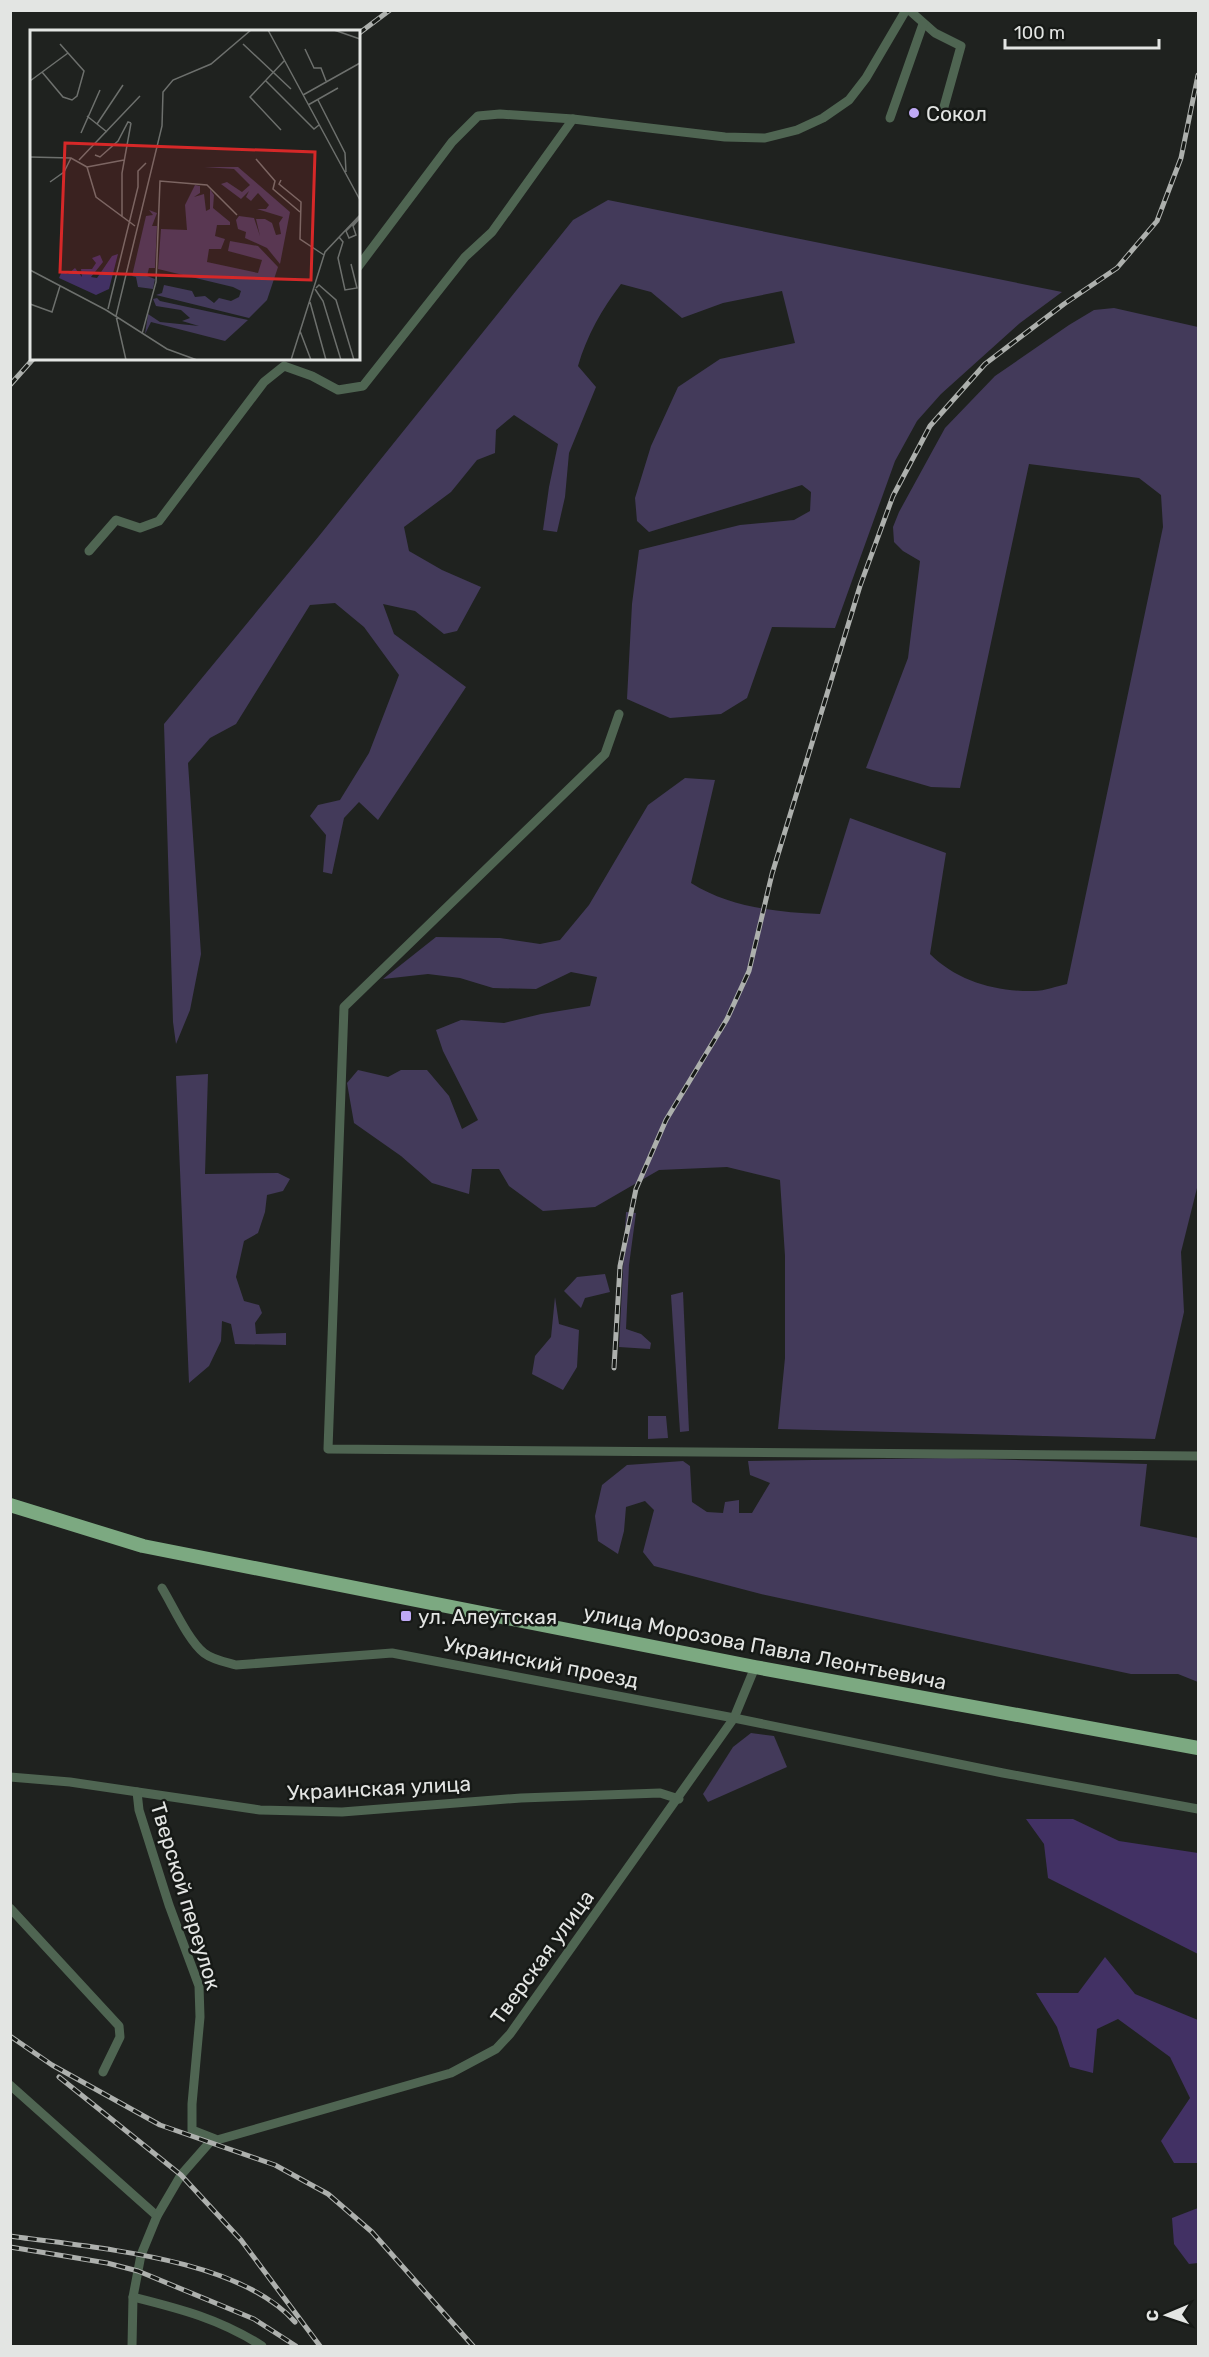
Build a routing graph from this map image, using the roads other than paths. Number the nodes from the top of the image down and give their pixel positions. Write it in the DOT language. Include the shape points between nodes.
graph roads {
  1 [pos="907,10"];
  2 [pos="923,24"];
  3 [pos="942,114"];
  4 [pos="890,118"];
  5 [pos="573,119"];
  6 [pos="360,264"];
  7 [pos="89,551"];
  8 [pos="619,714"];
  9 [pos="1198,1456"];
  10 [pos="10,1505"];
  11 [pos="162,1588"];
  12 [pos="755,1667"];
  13 [pos="734,1718"];
  14 [pos="1198,1748"];
  15 [pos="10,1777"];
  16 [pos="137,1792"];
  17 [pos="679,1799"];
  18 [pos="1198,1809"];
  19 [pos="10,1908"];
  20 [pos="103,2072"];
  21 [pos="10,2085"];
  22 [pos="215,2139"];
  23 [pos="157,2216"];
  24 [pos="133,2297"];
  25 [pos="132,2346"];
  26 [pos="262,2346"];
  1 -- 2 [label="street"];
  1 -- 5 [label="street" via="849,100 797,130 765,138 725,137"];
  2 -- 3 [label="street" via="961,46"];
  2 -- 4 [label="street"];
  5 -- 6 [label="street" via="478,116 452,142"];
  5 -- 7 [label="street" via="492,232 465,257 363,386 338,390 284,366 264,382 159,521 140,528 116,520"];
  8 -- 9 [label="street" via="605,754 344,1007 328,1449"];
  10 -- 12 [label="main road, улица Морозова Павла Леонтьевича" via="143,1546"];
  11 -- 13 [label="street, Украинский проезд" via="203,1653 236,1665 392,1653"];
  12 -- 13 [label="street, Тверская улица"];
  12 -- 14 [label="main road, улица Морозова Павла Леонтьевича"];
  13 -- 17 [label="street, Тверская улица"];
  13 -- 18 [label="street, Украинский проезд"];
  15 -- 16 [label="street, Украинская улица"];
  16 -- 17 [label="street, Украинская улица" via="260,1810 342,1812 521,1798 660,1793"];
  16 -- 22 [label="street, Тверской переулок" via="169,1905 199,1986 192,2130"];
  17 -- 22 [label="street, Тверская улица" via="496,2049 451,2073"];
  19 -- 20 [label="street" via="119,2026 120,2037"];
  21 -- 23 [label="street"];
  22 -- 23 [label="street" via="182,2175"];
  23 -- 24 [label="street" via="141,2255"];
  24 -- 25 [label="street"];
  24 -- 26 [label="street" via="232,2328"];
}
